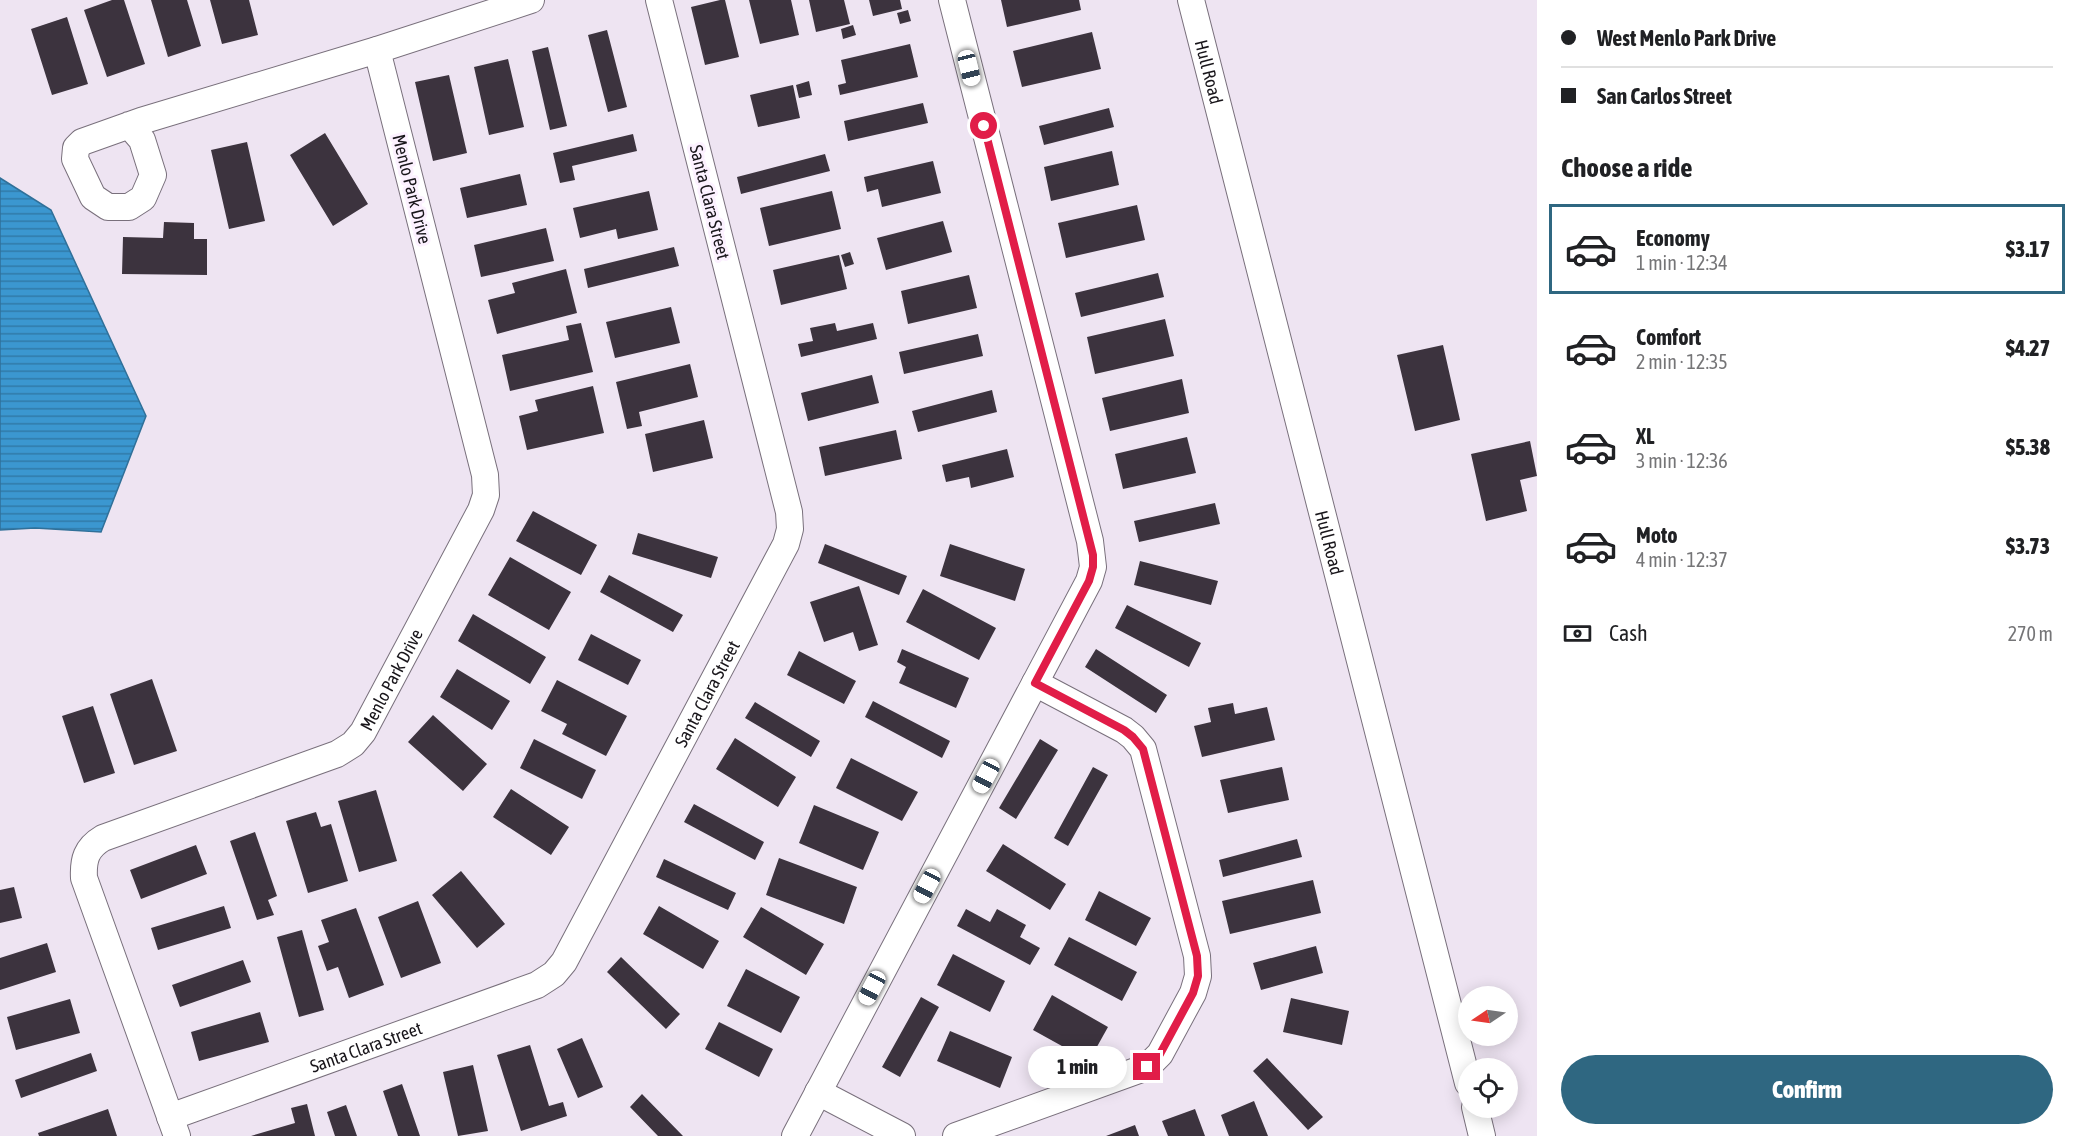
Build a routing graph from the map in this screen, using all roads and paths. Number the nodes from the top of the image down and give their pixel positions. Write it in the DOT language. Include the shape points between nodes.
graph roads {
  1 [pos="531,0"];
  2 [pos="659,0"];
  3 [pos="952,0"];
  4 [pos="1191,0"];
  5 [pos="377,50"];
  6 [pos="129,125"];
  7 [pos="1035,683"];
  8 [pos="1462,1058"];
  9 [pos="818,1092"];
  10 [pos="1478,1118"];
  11 [pos="174,1126"];
  12 [pos="795,1136"];
  13 [pos="902,1136"];
  14 [pos="956,1136"];
  15 [pos="1482,1136"];
  1 -- 5 [label="street"];
  2 -- 11 [label="street, Santa Clara Street" via="789,512 786,544 564,962 554,974 528,988"];
  3 -- 7 [label="street" via="1093,555 1089,581"];
  4 -- 8 [label="street, Hull Road"];
  5 -- 6 [label="street"];
  5 -- 11 [label="street, Menlo Park Drive" via="485,476 486,495 363,732 353,744 337,754 103,838 87,853 84,878"];
  7 -- 9 [label="street"];
  7 -- 14 [label="street" via="1124,730 1143,749 1197,956 1198,976 1160,1054 1147,1067"];
  9 -- 12 [label="street"];
  9 -- 13 [label="street"];
  10 -- 15 [label="street"];
}
